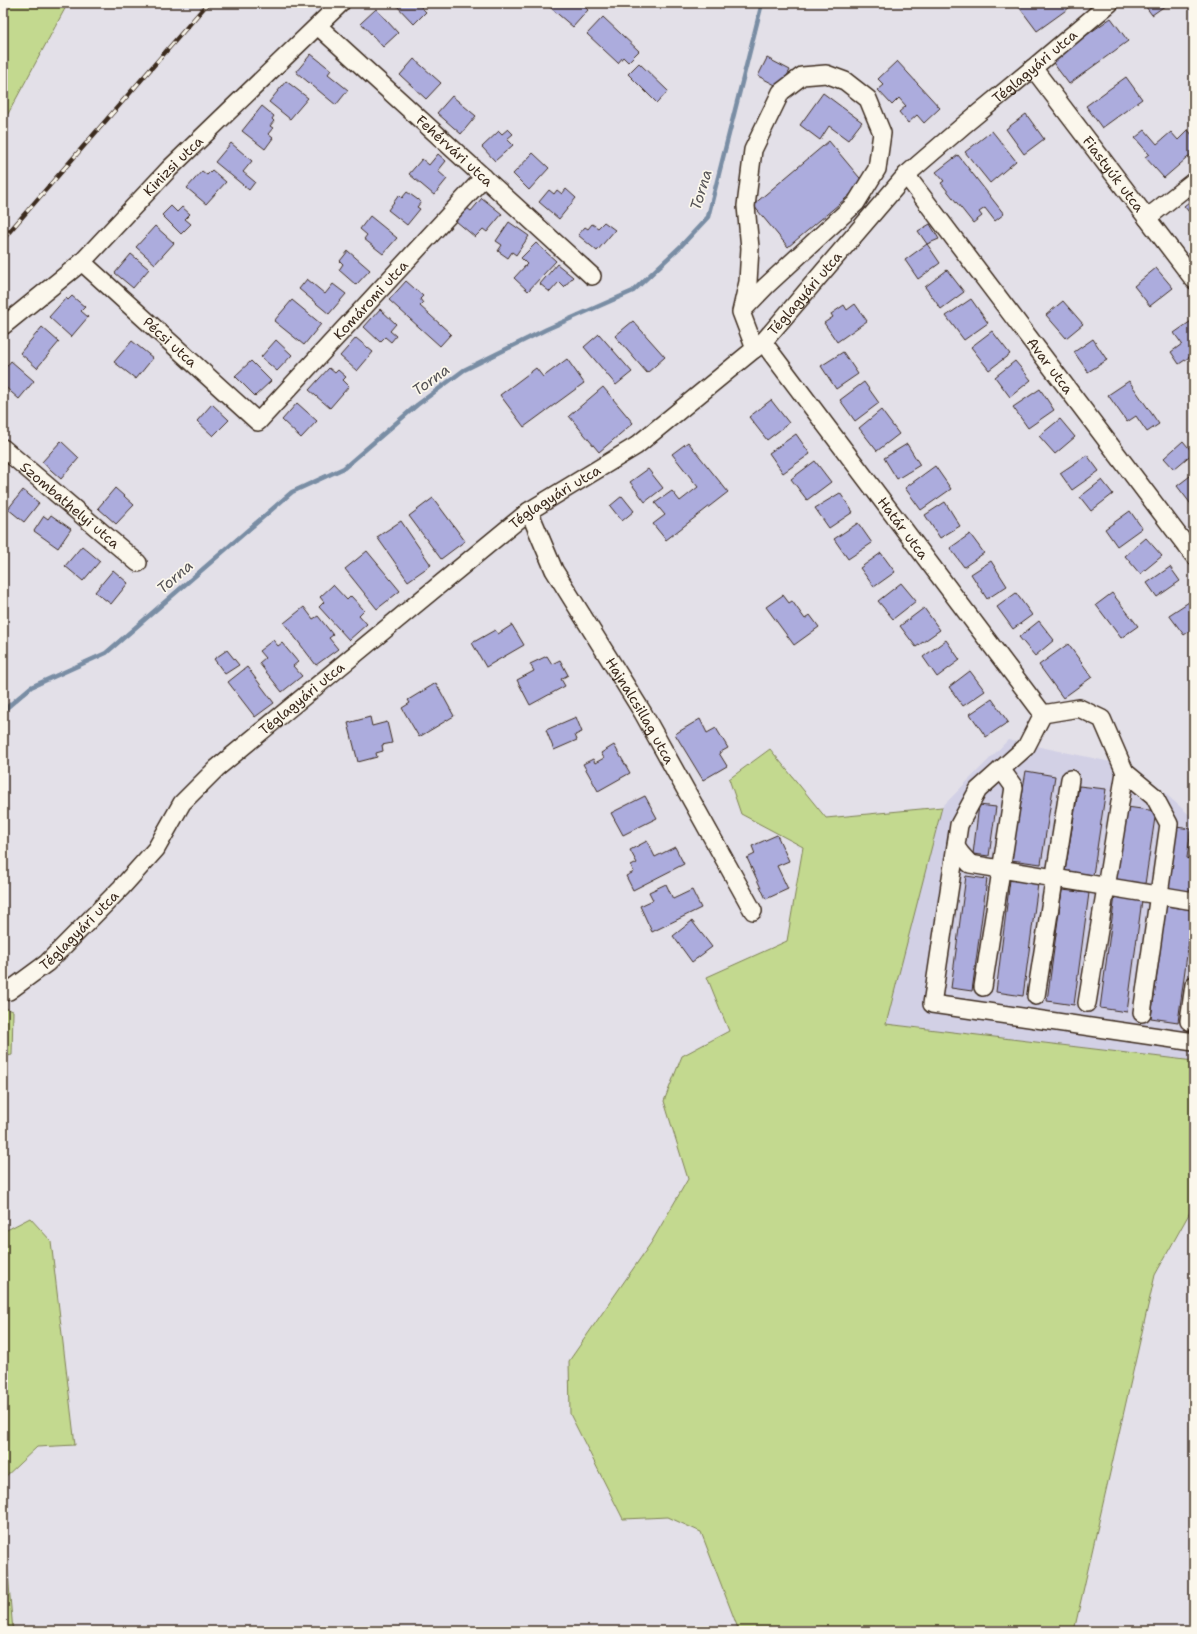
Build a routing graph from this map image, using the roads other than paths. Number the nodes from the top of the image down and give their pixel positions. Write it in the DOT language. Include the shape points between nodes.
graph roads {
  1 [pos="341,3"];
  2 [pos="1110,3"];
  3 [pos="318,26"];
  4 [pos="1033,68"];
  5 [pos="906,175"];
  6 [pos="484,178"];
  7 [pos="1194,181"];
  8 [pos="1147,218"];
  9 [pos="82,262"];
  10 [pos="592,276"];
  11 [pos="1194,280"];
  12 [pos="741,312"];
  13 [pos="3,326"];
  14 [pos="759,345"];
  15 [pos="258,422"];
  16 [pos="3,448"];
  17 [pos="528,511"];
  18 [pos="1194,556"];
  19 [pos="138,563"];
  20 [pos="1043,714"];
  21 [pos="1001,769"];
  22 [pos="1125,772"];
  23 [pos="1070,779"];
  24 [pos="956,847"];
  25 [pos="1001,869"];
  26 [pos="1054,878"];
  27 [pos="1106,887"];
  28 [pos="1158,895"];
  29 [pos="1194,901"];
  30 [pos="753,911"];
  31 [pos="1194,985"];
  32 [pos="983,987"];
  33 [pos="3,992"];
  34 [pos="1036,996"];
  35 [pos="1087,1003"];
  36 [pos="1142,1013"];
  37 [pos="1189,1021"];
  38 [pos="1194,1042"];
  1 -- 3 [label="street, Kinizsi utca"];
  2 -- 4 [label="street, Téglagyári utca"];
  3 -- 6 [label="street, Fehérvári utca"];
  3 -- 9 [label="street, Kinizsi utca" via="169,169"];
  4 -- 5 [label="street, Téglagyári utca"];
  4 -- 8 [label="street, Fiastyúk utca"];
  5 -- 14 [label="street, Téglagyári utca"];
  5 -- 18 [label="street, Avar utca"];
  6 -- 10 [label="street, Fehérvári utca"];
  6 -- 15 [label="street, Komáromi utca"];
  7 -- 8 [label="street"];
  8 -- 11 [label="street, Fiastyúk utca"];
  9 -- 13 [label="street, Kinizsi utca"];
  9 -- 15 [label="street, Pécsi utca"];
  12 -- 12 [label="street" via="748,282 750,248 746,206 753,150 781,92 802,76 826,74 845,81 868,99 882,134 877,169 856,203"];
  12 -- 14 [label="street, Határ utca"];
  14 -- 17 [label="street, Téglagyári utca" via="636,446"];
  14 -- 20 [label="street, Határ utca"];
  16 -- 19 [label="street, Szombathelyi utca"];
  17 -- 30 [label="street, Hajnalcsillag utca" via="554,570 643,713"];
  17 -- 33 [label="street, Téglagyári utca" via="217,768 182,803 156,849 121,888 47,963"];
  20 -- 21 [label="street" via="1026,747"];
  20 -- 22 [label="street" via="1079,708 1102,719"];
  21 -- 24 [label="street" via="978,790 959,825"];
  21 -- 25 [label="street" via="1014,787"];
  22 -- 27 [label="street"];
  22 -- 28 [label="street" via="1154,796 1169,824"];
  23 -- 26 [label="street"];
  24 -- 25 [label="street" via="970,864"];
  24 -- 38 [label="street" via="932,1004"];
  25 -- 26 [label="street"];
  25 -- 32 [label="street"];
  26 -- 27 [label="street"];
  26 -- 34 [label="street"];
  27 -- 28 [label="street"];
  27 -- 35 [label="street"];
  28 -- 29 [label="street"];
  28 -- 36 [label="street"];
  31 -- 37 [label="street"];
}
